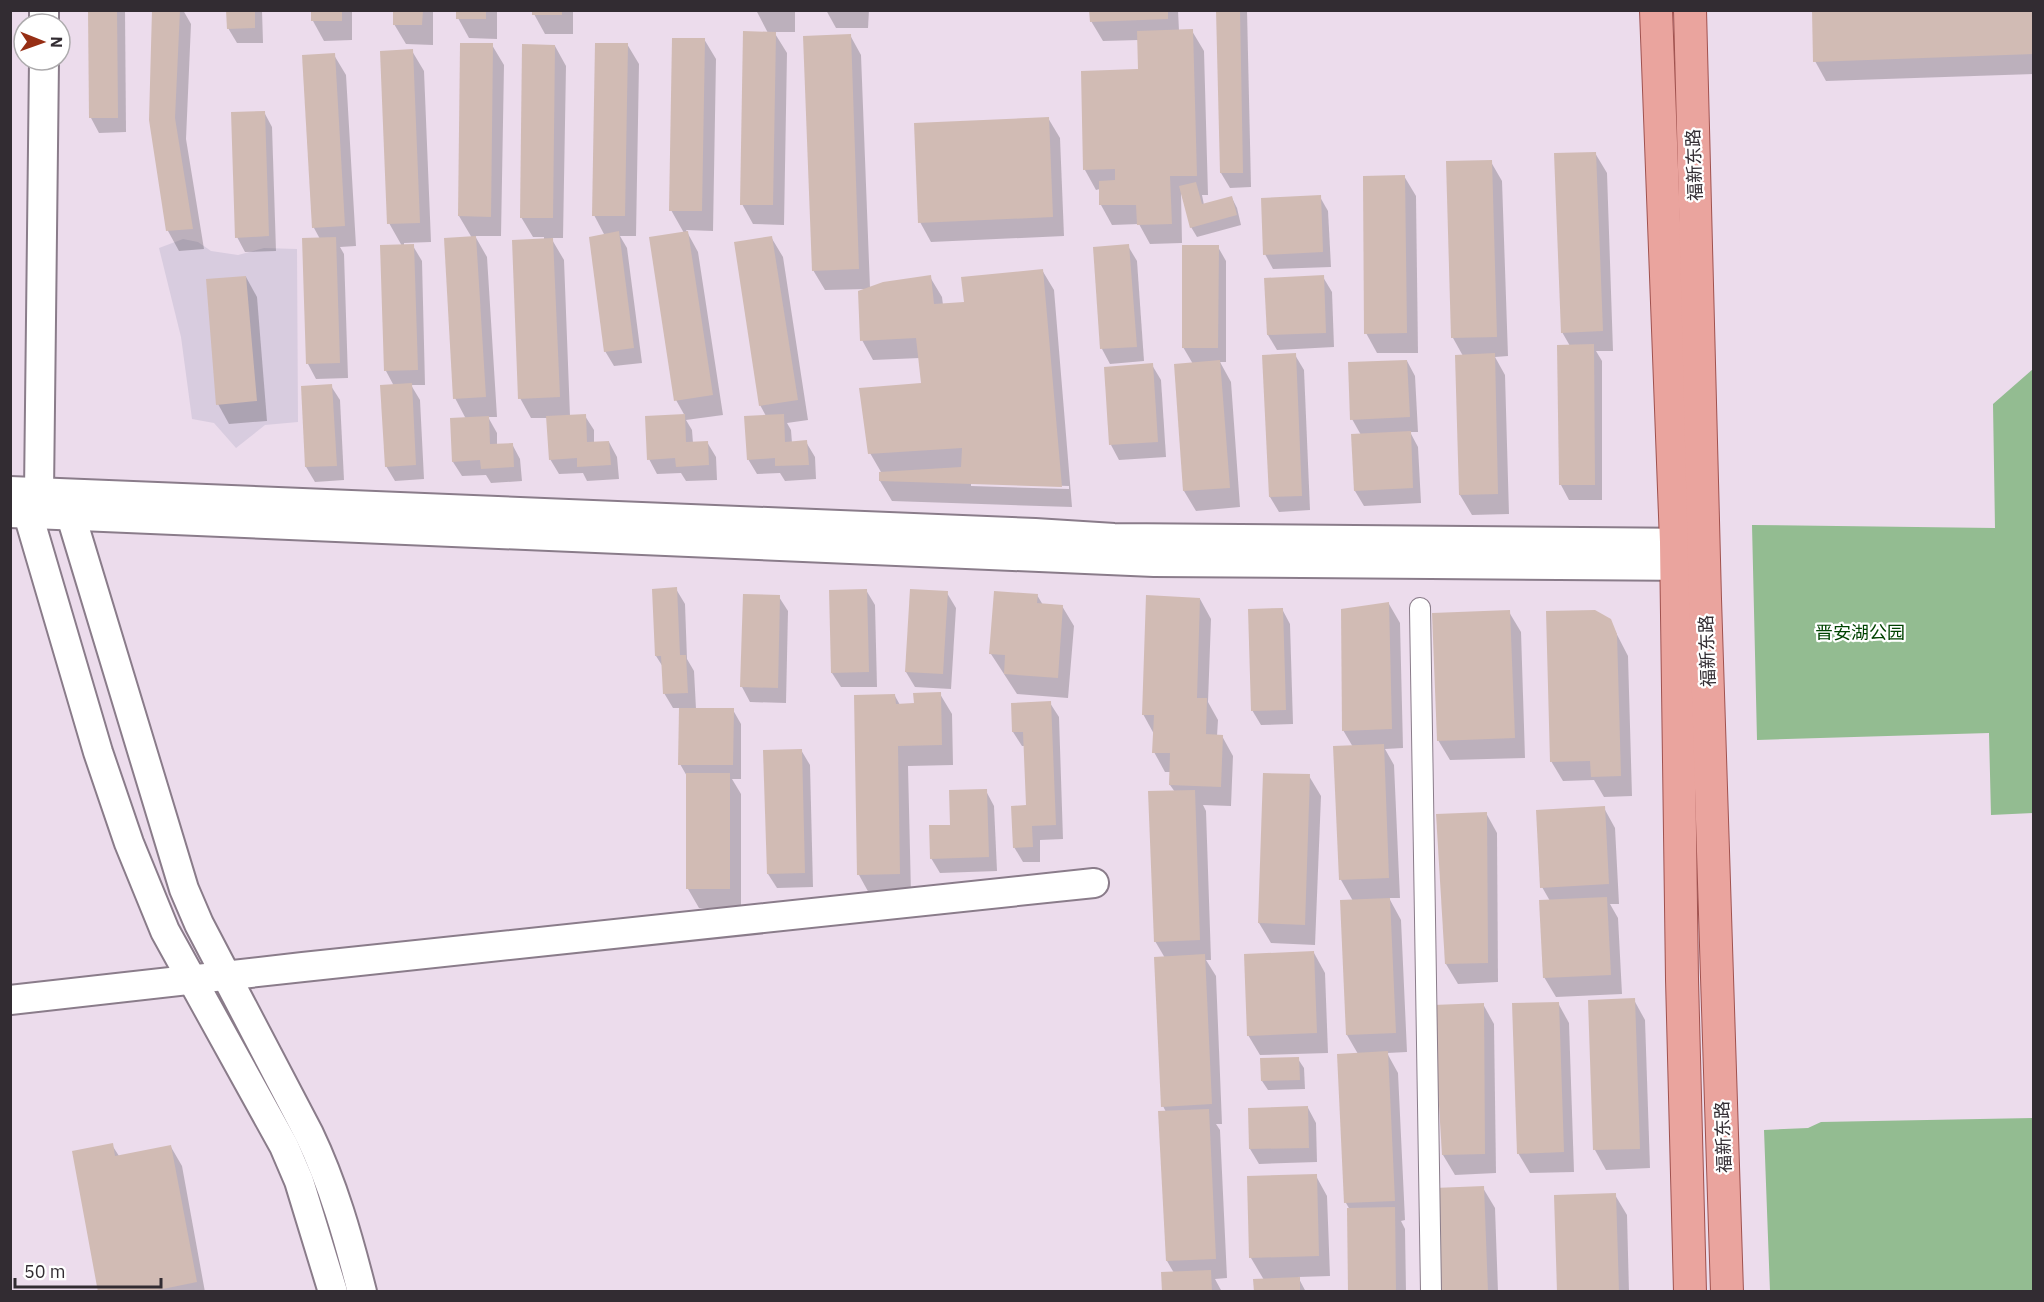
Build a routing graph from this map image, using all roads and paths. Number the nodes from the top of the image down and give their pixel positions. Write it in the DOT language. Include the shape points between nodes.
graph roads {
  1 [pos="1656,10"];
  2 [pos="1690,10"];
  3 [pos="44,72"];
  4 [pos="10,491"];
  5 [pos="26,507"];
  6 [pos="71,516"];
  7 [pos="1690,554"];
  8 [pos="1420,608"];
  9 [pos="1094,883"];
  10 [pos="226,976"];
  11 [pos="192,980"];
  12 [pos="10,1000"];
  13 [pos="333,1292"];
  14 [pos="362,1292"];
  15 [pos="1431,1292"];
  16 [pos="1690,1292"];
  17 [pos="1727,1292"];
  1 -- 7 [label="main road, 福新东路"];
  2 -- 7 [label="main road, 福新东路"];
  3 -- 5 [label="main road"];
  4 -- 5 [label="main road"];
  5 -- 6 [label="main road"];
  5 -- 7 [label="main road"];
  5 -- 11 [label="main road" via="125,833 165,931"];
  6 -- 7 [label="main road" via="1135,561"];
  6 -- 10 [label="main road" via="184,889"];
  7 -- 16 [label="main road, 福新东路" via="1682,979"];
  7 -- 17 [label="main road, 福新东路"];
  8 -- 15 [label="street"];
  9 -- 10 [label="main road"];
  10 -- 11 [label="main road"];
  10 -- 14 [label="main road" via="323,1164"];
  11 -- 12 [label="main road"];
  11 -- 13 [label="main road" via="284,1146 299,1180"];
}
